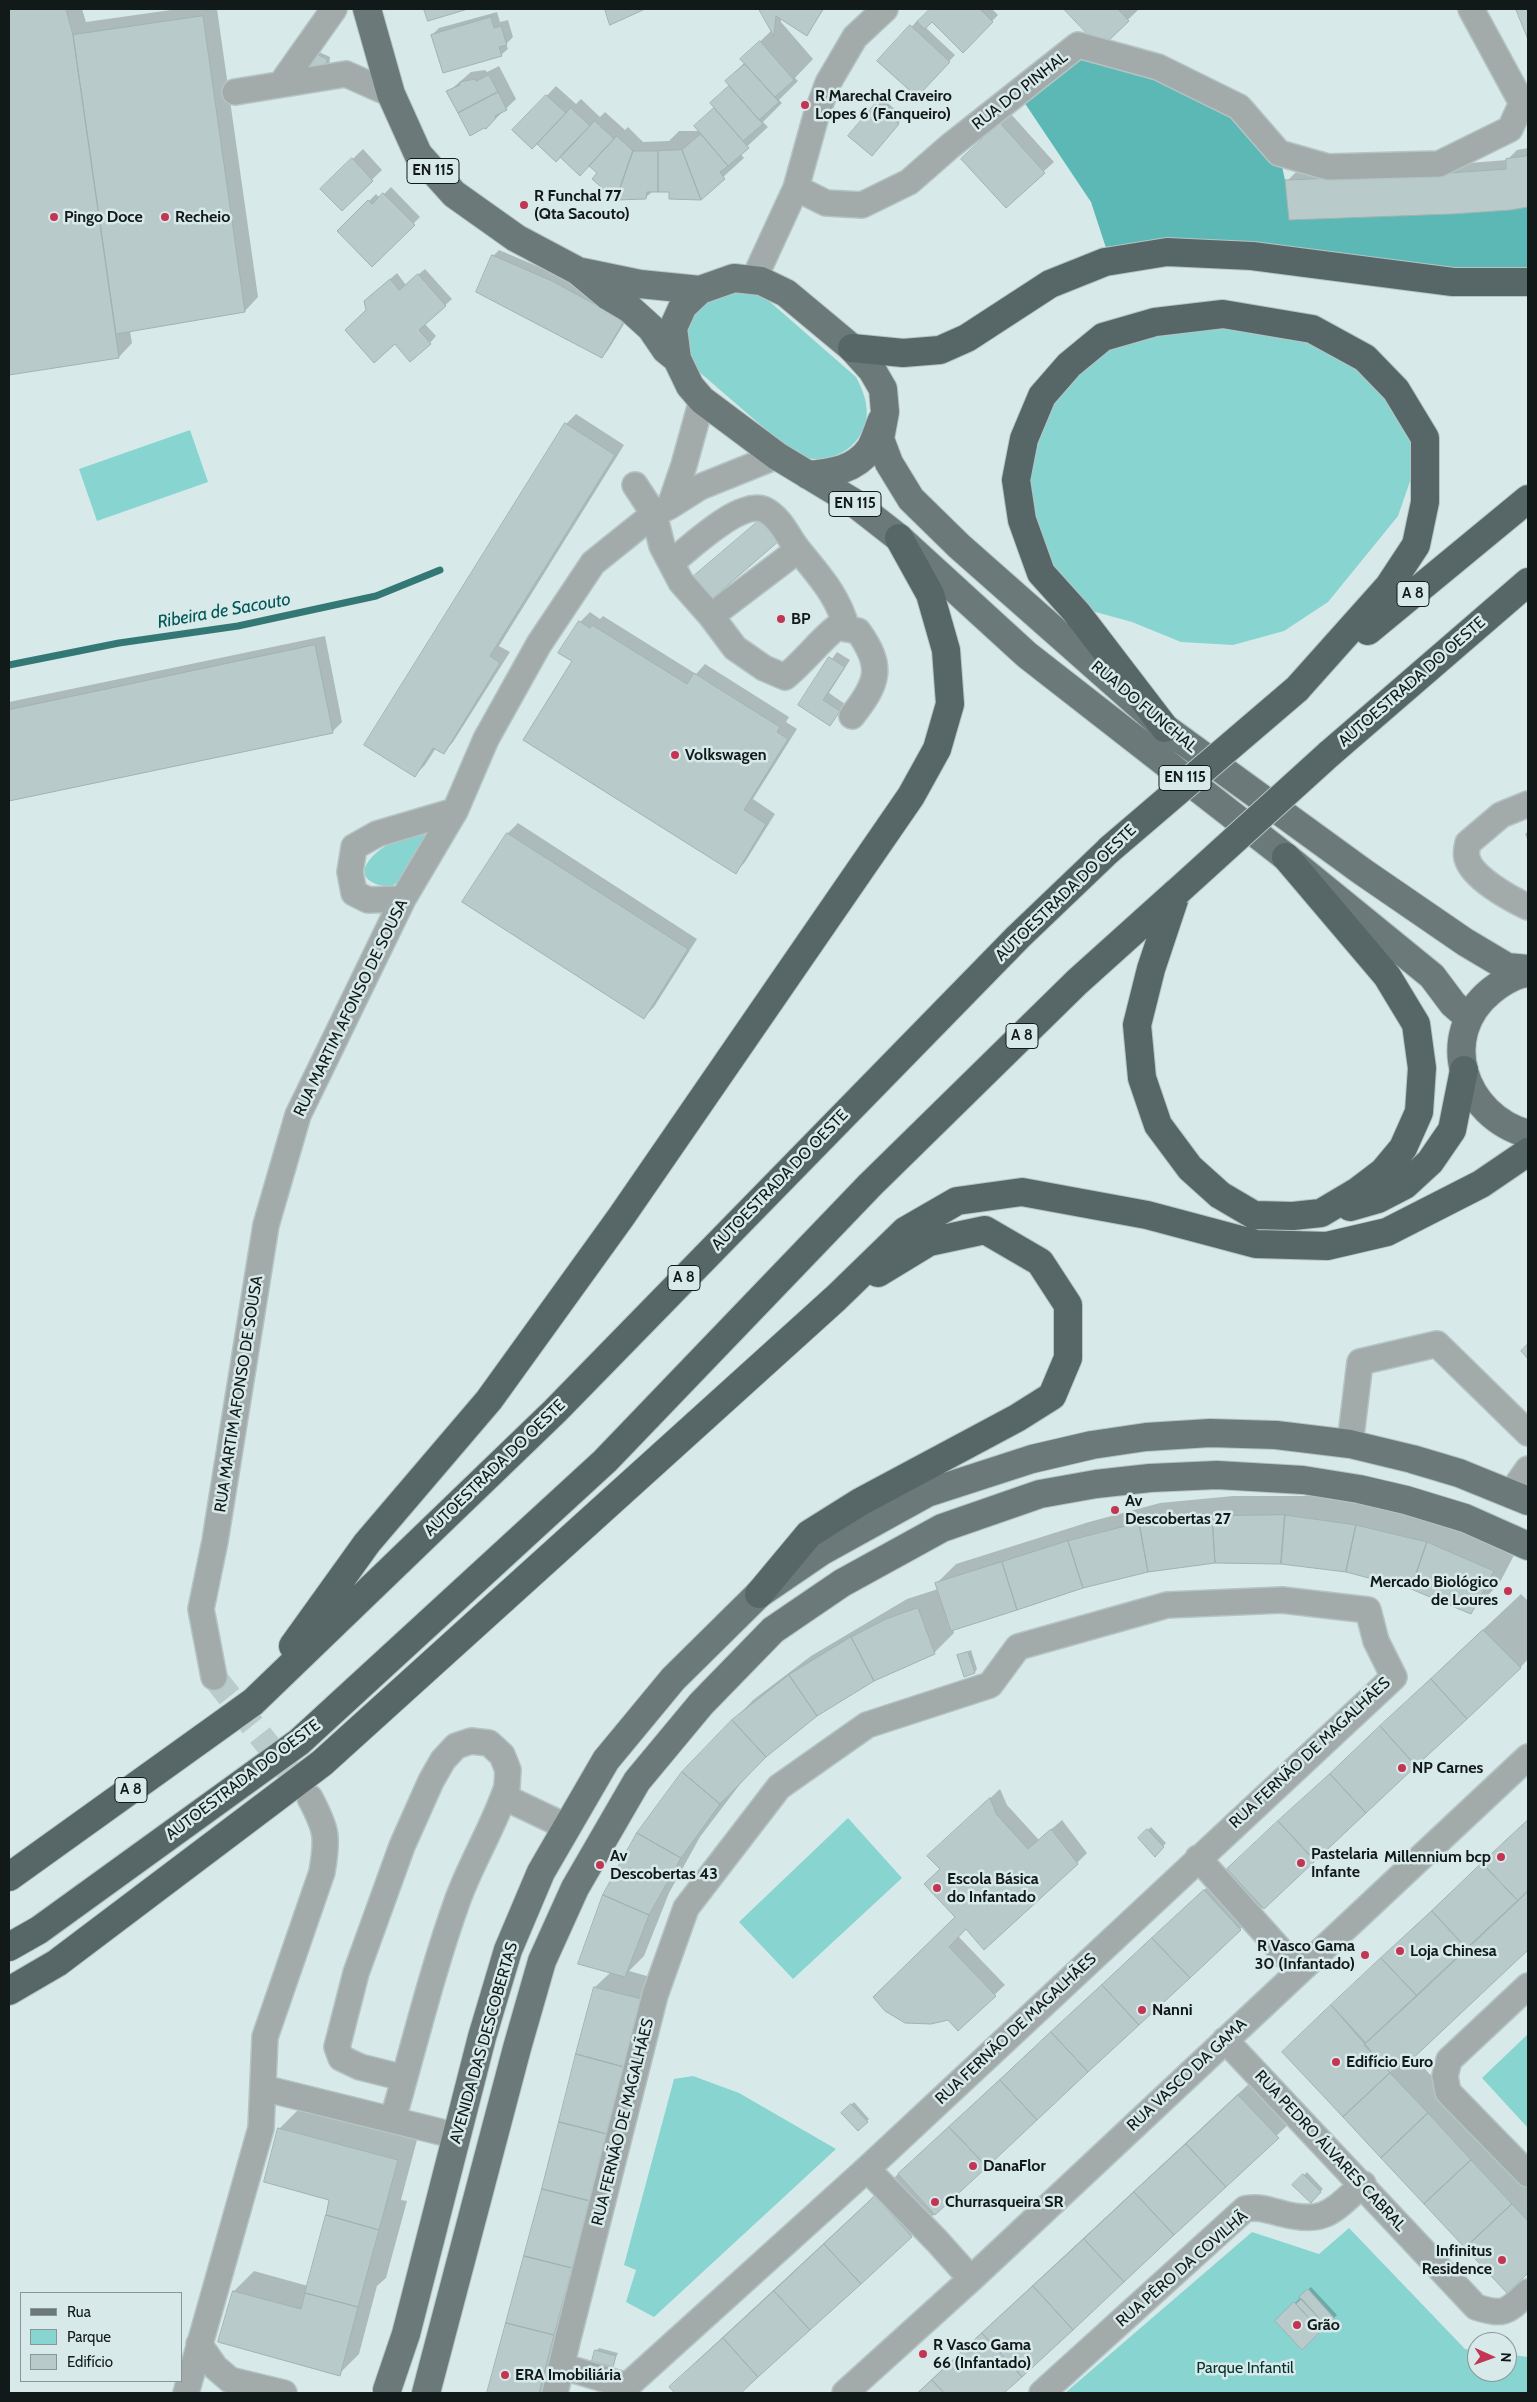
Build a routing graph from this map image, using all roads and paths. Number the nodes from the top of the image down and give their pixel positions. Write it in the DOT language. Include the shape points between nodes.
graph roads {
  1 [pos="334,9"];
  2 [pos="367,9"];
  3 [pos="885,9"];
  4 [pos="1471,9"];
  5 [pos="281,84"];
  6 [pos="235,92"];
  7 [pos="391,94"];
  8 [pos="796,188"];
  9 [pos="578,271"];
  10 [pos="754,279"];
  11 [pos="1528,282"];
  12 [pos="700,290"];
  13 [pos="852,348"];
  14 [pos="677,359"];
  15 [pos="702,400"];
  16 [pos="885,412"];
  17 [pos="777,456"];
  18 [pos="808,475"];
  19 [pos="635,485"];
  20 [pos="1528,498"];
  21 [pos="662,510"];
  22 [pos="899,538"];
  23 [pos="798,550"];
  24 [pos="671,563"];
  25 [pos="1528,582"];
  26 [pos="711,616"];
  27 [pos="847,629"];
  28 [pos="1297,689"];
  29 [pos="852,716"];
  30 [pos="1165,728"];
  31 [pos="1528,804"];
  32 [pos="455,811"];
  33 [pos="1286,857"];
  34 [pos="1177,892"];
  35 [pos="403,899"];
  36 [pos="1528,907"];
  37 [pos="1528,971"];
  38 [pos="1469,1018"];
  39 [pos="1464,1070"];
  40 [pos="1528,1134"];
  41 [pos="1528,1152"];
  42 [pos="1321,1213"];
  43 [pos="836,1298"];
  44 [pos="1528,1433"];
  45 [pos="1350,1444"];
  46 [pos="1010,1467"];
  47 [pos="1528,1468"];
  48 [pos="1520,1497"];
  49 [pos="1021,1501"];
  50 [pos="1528,1546"];
  51 [pos="759,1594"];
  52 [pos="214,1677"];
  53 [pos="253,1702"];
  54 [pos="1528,1758"];
  55 [pos="504,1797"];
  56 [pos="310,1798"];
  57 [pos="567,1827"];
  58 [pos="1198,1858"];
  59 [pos="9,1877"];
  60 [pos="9,1947"];
  61 [pos="1299,1971"];
  62 [pos="1528,1986"];
  63 [pos="9,1991"];
  64 [pos="1224,2040"];
  65 [pos="404,2078"];
  66 [pos="263,2088"];
  67 [pos="393,2119"];
  68 [pos="457,2136"];
  69 [pos="867,2169"];
  70 [pos="1528,2174"];
  71 [pos="1363,2184"];
  72 [pos="971,2280"];
  73 [pos="1528,2292"];
  74 [pos="199,2344"];
  75 [pos="561,2366"];
  76 [pos="392,2392"];
  77 [pos="186,2393"];
  78 [pos="284,2393"];
  79 [pos="426,2393"];
  80 [pos="555,2393"];
  81 [pos="845,2393"];
  82 [pos="1042,2393"];
  1 -- 5 [label="street"];
  2 -- 7 [label="main road, RUA DO FUNCHAL / EN 115"];
  3 -- 8 [label="street" via="855,36 828,83"];
  4 -- 8 [label="street, RUA DO PINHAL" via="1522,103 1510,129 1439,164 1328,167 1279,153 1239,107 1158,68 1078,46 909,182 862,205 826,203"];
  5 -- 6 [label="street"];
  5 -- 7 [label="street" via="346,74"];
  7 -- 9 [label="main road, RUA DO FUNCHAL / EN 115" via="418,154 454,194 516,238"];
  8 -- 10 [label="street"];
  9 -- 12 [label="main road, RUA DO FUNCHAL" via="640,284"];
  9 -- 14 [label="main road, RUA DO FUNCHAL" via="630,309"];
  10 -- 12 [label="main road, RUA DO FUNCHAL" via="734,278"];
  10 -- 13 [label="main road, RUA DO FUNCHAL" via="786,293"];
  11 -- 13 [label="highway" via="1453,282 1252,256 1167,252 1105,262 1050,284 967,338 940,350 903,353"];
  12 -- 14 [label="main road, RUA DO FUNCHAL" via="683,306 673,328"];
  13 -- 16 [label="main road, RUA DO FUNCHAL" via="872,370 883,389"];
  14 -- 15 [label="main road, RUA DO FUNCHAL" via="690,386"];
  15 -- 17 [label="main road, RUA DO FUNCHAL"];
  15 -- 21 [label="street" via="684,465"];
  16 -- 18 [label="main road, RUA DO FUNCHAL" via="870,449 852,466 834,473"];
  16 -- 30 [label="main road, RUA DO FUNCHAL / EN 115" via="880,439 911,499 958,546"];
  17 -- 18 [label="main road, RUA DO FUNCHAL"];
  17 -- 21 [label="street, RUA MARTIM AFONSO DE SOUSA" via="700,487"];
  18 -- 22 [label="main road, RUA DO FUNCHAL / EN 115" via="853,502"];
  19 -- 21 [label="street"];
  20 -- 28 [label="highway, AUTOESTRADA DO OESTE / A 8"];
  21 -- 24 [label="street" via="662,546"];
  21 -- 32 [label="street, RUA MARTIM AFONSO DE SOUSA" via="593,563 539,644 496,722"];
  22 -- 33 [label="main road, RUA DO FUNCHAL / EN 115" via="1027,655"];
  22 -- 53 [label="highway" via="930,594 946,650 950,704 938,749 910,796 621,1217 490,1400 367,1543"];
  23 -- 24 [label="street" via="778,520 765,510 750,508 733,515"];
  23 -- 26 [label="street"];
  23 -- 27 [label="street" via="842,608"];
  24 -- 26 [label="street" via="680,582"];
  25 -- 34 [label="highway, AUTOESTRADA DO OESTE / A 8, bridge" via="1329,754"];
  26 -- 27 [label="street" via="736,648 764,668 785,677 837,627"];
  27 -- 29 [label="street" via="858,631 870,648 876,666 874,685"];
  28 -- 30 [label="highway" via="1389,586 1416,545 1425,502 1425,438 1396,390 1365,358 1312,330 1223,314 1155,322 1103,337 1069,365 1042,396 1024,439 1016,480 1022,520 1041,572 1077,612"];
  28 -- 53 [label="highway, AUTOESTRADA DO OESTE / A 8, bridge" via="1110,849 1018,937 555,1410"];
  30 -- 37 [label="main road, RUA DO FUNCHAL / EN 115" via="1362,872 1465,942 1507,967"];
  31 -- 36 [label="street" via="1501,815 1468,843 1466,857 1471,868 1507,898"];
  32 -- 35 [label="street, RUA MARTIM AFONSO DE SOUSA"];
  32 -- 35 [label="street" via="377,834 354,847 350,872 354,893 368,900"];
  33 -- 38 [label="main road, RUA DO FUNCHAL / EN 115" via="1432,976 1453,1004"];
  33 -- 42 [label="highway" via="1387,976 1416,1024 1422,1068 1419,1112 1403,1148 1383,1172"];
  34 -- 42 [label="highway" via="1151,969 1137,1025 1142,1078 1158,1125 1190,1168 1220,1195 1254,1214 1293,1216"];
  34 -- 60 [label="highway, AUTOESTRADA DO OESTE / A 8" via="1077,982 870,1185 605,1461 299,1742 39,1930"];
  35 -- 52 [label="street, RUA MARTIM AFONSO DE SOUSA" via="298,1115 266,1225 201,1609"];
  37 -- 38 [label="main road, RUA DO FUNCHAL" via="1501,983 1482,998"];
  38 -- 39 [label="main road, RUA DO FUNCHAL" via="1462,1044"];
  39 -- 40 [label="main road, RUA DO FUNCHAL" via="1470,1089 1481,1106 1495,1120"];
  39 -- 42 [label="highway" via="1452,1130 1430,1162 1405,1185 1378,1199"];
  41 -- 43 [label="highway" via="1481,1184 1387,1232 1328,1246 1256,1244 1147,1215 1022,1192 956,1201 905,1231"];
  43 -- 51 [label="highway" via="929,1242 984,1230 1040,1262 1068,1305 1068,1358 1052,1396 860,1502 809,1534"];
  43 -- 63 [label="highway" via="322,1763 57,1963"];
  44 -- 45 [label="street" via="1437,1344 1360,1362"];
  45 -- 46 [label="main road, AVENIDA DAS DESCOBERTAS" via="1286,1436 1210,1433 1146,1437 1092,1445"];
  45 -- 48 [label="main road, AVENIDA DAS DESCOBERTAS" via="1412,1459"];
  46 -- 49 [label="main road"];
  46 -- 51 [label="main road, AVENIDA DAS DESCOBERTAS" via="927,1493 822,1551"];
  47 -- 48 [label="street"];
  49 -- 50 [label="main road, AVENIDA DAS DESCOBERTAS" via="1040,1494 1096,1484 1150,1478 1218,1475 1303,1480 1359,1488 1406,1500 1465,1518"];
  49 -- 79 [label="main road, AVENIDA DAS DESCOBERTAS" via="942,1528 842,1583 773,1630 701,1704 637,1781 575,1888 542,1962"];
  51 -- 57 [label="main road, AVENIDA DAS DESCOBERTAS" via="674,1679 606,1760"];
  53 -- 59 [label="highway, AUTOESTRADA DO OESTE / A 8"];
  54 -- 61 [label="street, RUA VASCO DA GAMA"];
  55 -- 57 [label="street"];
  55 -- 65 [label="street" via="458,1899"];
  55 -- 65 [label="street" via="508,1770 502,1755 489,1744 470,1741 456,1746 443,1760 402,1846 356,1973 337,2047 341,2058 360,2067"];
  56 -- 66 [label="street" via="324,1824 326,1848 322,1872 265,2037"];
  57 -- 68 [label="main road, AVENIDA DAS DESCOBERTAS" via="541,1872 508,1950"];
  58 -- 61 [label="street"];
  58 -- 69 [label="street, RUA FERNÃO DE MAGALHÃES"];
  58 -- 75 [label="street, RUA FERNÃO DE MAGALHÃES" via="1394,1677 1376,1641 1368,1610 1282,1600 1167,1605 1018,1647 990,1685 867,1725 779,1787 686,1908 655,1995"];
  61 -- 64 [label="street, RUA VASCO DA GAMA"];
  62 -- 70 [label="street" via="1450,2060 1444,2076 1448,2092"];
  64 -- 71 [label="street, RUA PEDRO ÁLVARES CABRAL"];
  64 -- 72 [label="street, RUA VASCO DA GAMA"];
  65 -- 67 [label="street"];
  66 -- 67 [label="street"];
  66 -- 74 [label="street" via="261,2128"];
  67 -- 68 [label="street"];
  68 -- 76 [label="main road, AVENIDA DAS DESCOBERTAS"];
  69 -- 72 [label="street"];
  69 -- 75 [label="street, RUA FERNÃO DE MAGALHÃES" via="628,2386"];
  71 -- 73 [label="street, RUA PEDRO ÁLVARES CABRAL" via="1476,2307 1496,2314 1513,2307"];
  71 -- 82 [label="street, RUA PÊRO DA COVILHÃ" via="1326,2216 1296,2218 1265,2208 1245,2209"];
  72 -- 81 [label="street, RUA VASCO DA GAMA"];
  74 -- 77 [label="street"];
  74 -- 78 [label="street" via="215,2367 230,2380"];
  75 -- 80 [label="street, RUA FERNÃO DE MAGALHÃES"];
}
